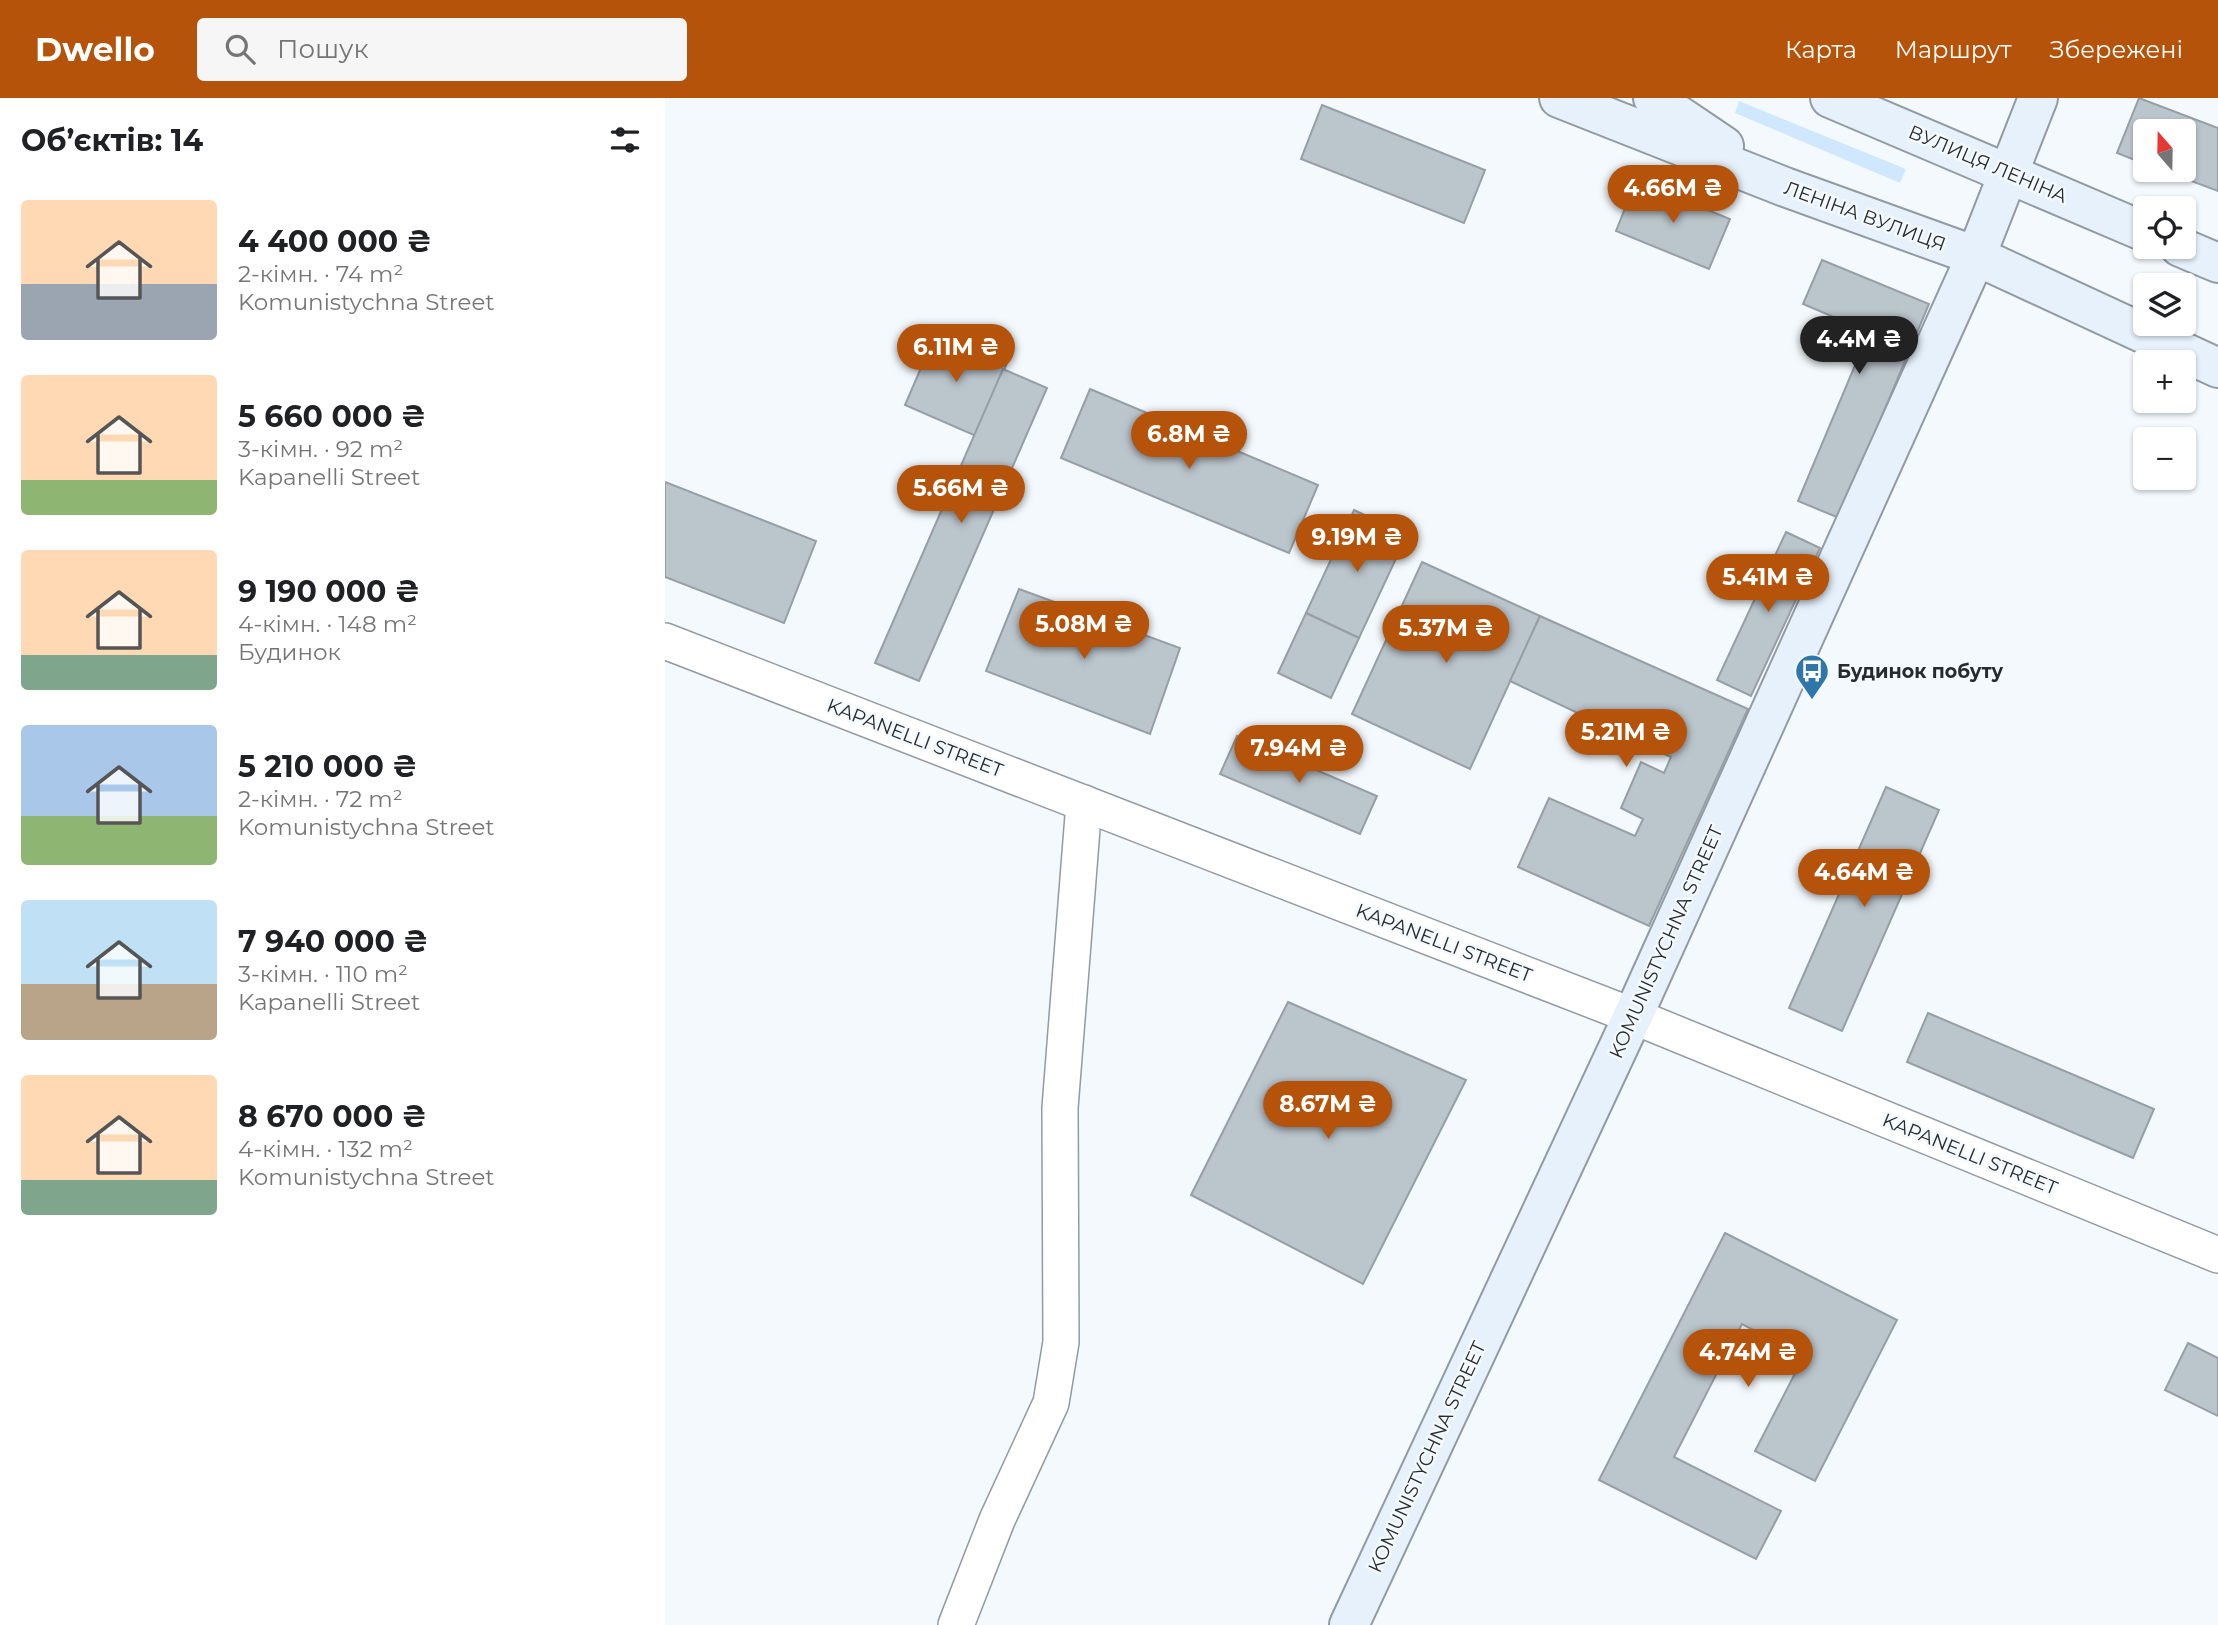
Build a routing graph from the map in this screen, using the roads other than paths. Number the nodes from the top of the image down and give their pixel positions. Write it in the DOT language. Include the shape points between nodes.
graph roads {
  1 [pos="1559,98"];
  2 [pos="1653,98"];
  3 [pos="1830,98"];
  4 [pos="2038,98"];
  5 [pos="2010,173"];
  6 [pos="1785,187"];
  7 [pos="2133,227"];
  8 [pos="2196,254"];
  9 [pos="1976,256"];
  10 [pos="2218,263"];
  11 [pos="2218,368"];
  12 [pos="665,641"];
  13 [pos="1084,803"];
  14 [pos="1633,1016"];
  15 [pos="2218,1255"];
  16 [pos="956,1625"];
  17 [pos="1349,1625"];
  1 -- 6 [label="main road, ЛЕНІНА ВУЛИЦЯ"];
  2 -- 6 [label="main road"];
  3 -- 5 [label="main road, ВУЛИЦЯ ЛЕНІНА"];
  4 -- 5 [label="main road, KOMUNISTYCHNA STREET"];
  5 -- 7 [label="main road, ВУЛИЦЯ ЛЕНІНА"];
  5 -- 9 [label="main road, KOMUNISTYCHNA STREET"];
  6 -- 9 [label="main road, ЛЕНІНА ВУЛИЦЯ"];
  8 -- 10 [label="main road"];
  9 -- 11 [label="main road, ЛЕНІНА ВУЛИЦЯ"];
  9 -- 14 [label="main road, KOMUNISTYCHNA STREET"];
  12 -- 13 [label="street, KAPANELLI STREET"];
  13 -- 14 [label="street, KAPANELLI STREET"];
  13 -- 16 [label="street" via="1060,1108 1061,1342 1051,1403 997,1520"];
  14 -- 15 [label="street, KAPANELLI STREET"];
  14 -- 17 [label="main road, KOMUNISTYCHNA STREET"];
}
